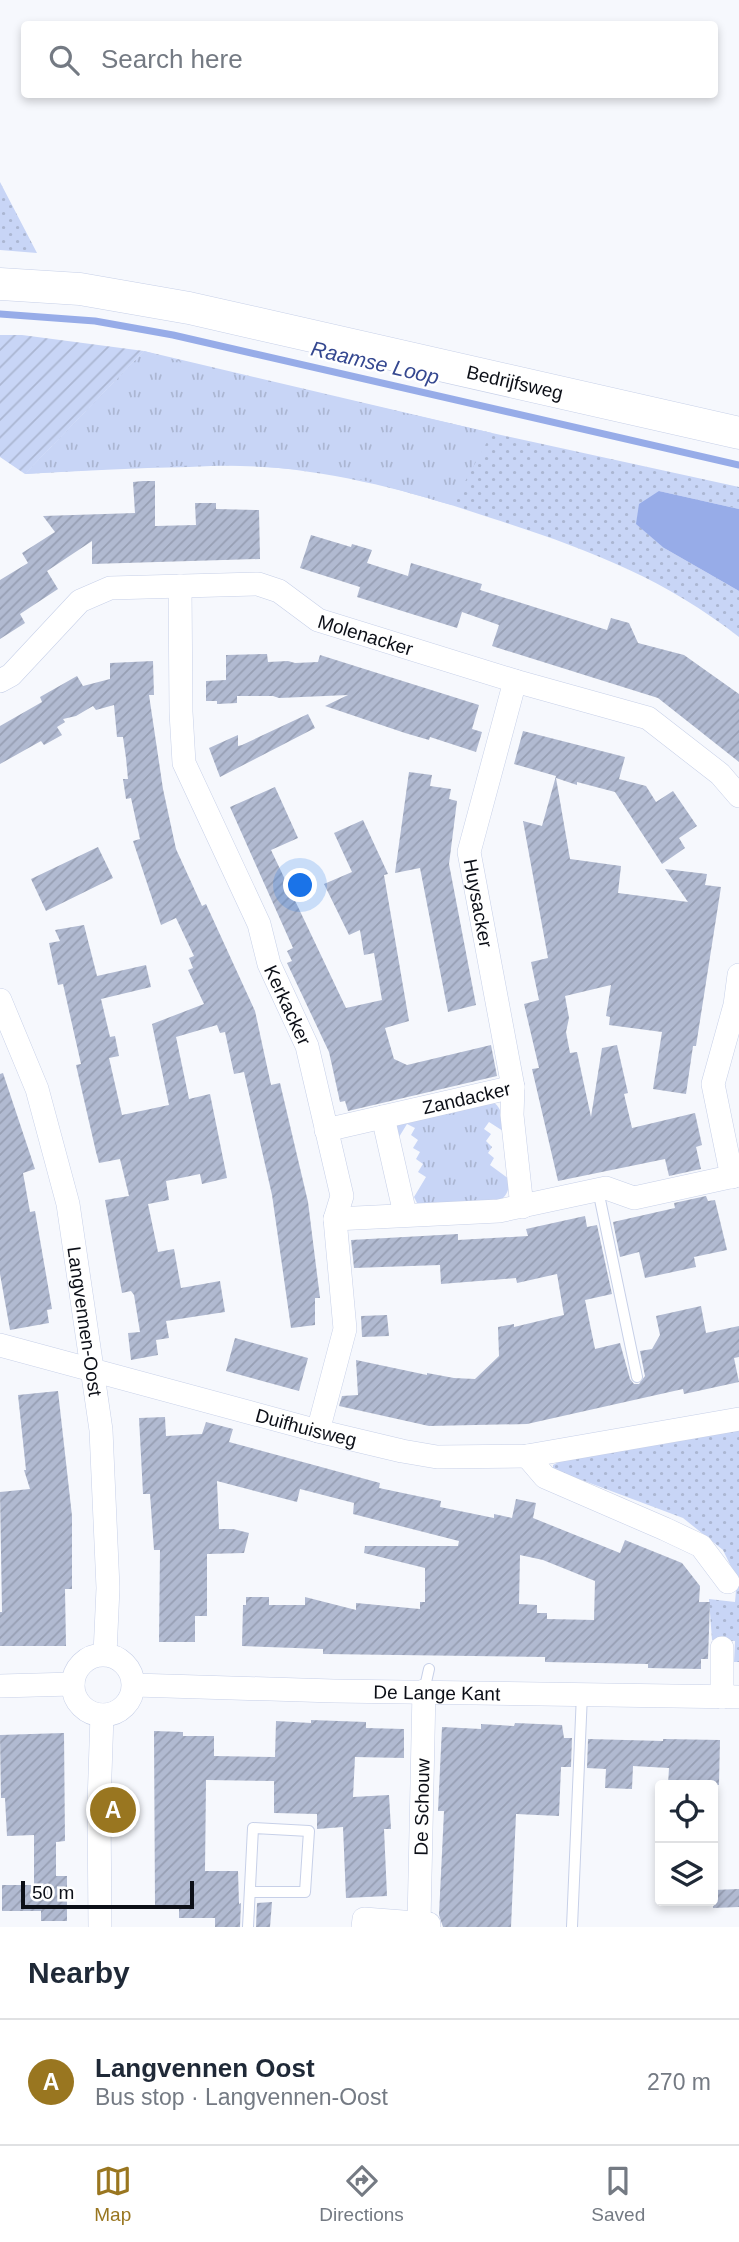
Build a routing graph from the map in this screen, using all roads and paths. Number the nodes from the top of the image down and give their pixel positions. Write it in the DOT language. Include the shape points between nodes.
graph roads {
  1 [pos="0,284"];
  2 [pos="739,433"];
  3 [pos="180,586"];
  4 [pos="0,681"];
  5 [pos="515,681"];
  6 [pos="739,796"];
  7 [pos="739,975"];
  8 [pos="0,1000"];
  9 [pos="513,1087"];
  10 [pos="383,1116"];
  11 [pos="326,1130"];
  12 [pos="735,1176"];
  13 [pos="598,1190"];
  14 [pos="523,1207"];
  15 [pos="405,1214"];
  16 [pos="335,1219"];
  17 [pos="0,1345"];
  18 [pos="91,1369"];
  19 [pos="637,1377"];
  20 [pos="739,1419"];
  21 [pos="318,1431"];
  22 [pos="527,1456"];
  23 [pos="729,1582"];
  24 [pos="722,1648"];
  25 [pos="104,1654"];
  26 [pos="429,1669"];
  27 [pos="73,1684"];
  28 [pos="134,1685"];
  29 [pos="0,1686"];
  30 [pos="424,1691"];
  31 [pos="582,1694"];
  32 [pos="730,1697"];
  33 [pos="102,1715"];
  34 [pos="250,1892"];
  35 [pos="424,1925"];
  36 [pos="100,1927"];
  37 [pos="248,1927"];
  38 [pos="363,1927"];
  39 [pos="572,1927"];
  1 -- 2 [label="main road, Bedrijfsweg" via="80,289 189,308"];
  3 -- 4 [label="street, Molenacker" via="110,588 80,601 11,675"];
  3 -- 5 [label="street, Molenacker" via="258,584 279,591 318,620"];
  3 -- 11 [label="street, Kerkacker" via="184,763 259,924 269,964 307,1046"];
  5 -- 6 [label="street, Molenacker" via="648,718 720,774"];
  5 -- 9 [label="street, Huysacker" via="469,852"];
  7 -- 12 [label="street" via="713,1084"];
  8 -- 18 [label="street, Langvennen-Oost" via="37,1089 68,1204"];
  9 -- 10 [label="street, Zandacker"];
  9 -- 14 [label="street, Zandacker"];
  10 -- 11 [label="street, Zandacker"];
  10 -- 15 [label="street"];
  11 -- 16 [label="street, Kerkacker" via="342,1196"];
  12 -- 13 [label="street" via="634,1198 606,1188"];
  13 -- 14 [label="street"];
  13 -- 19 [label="lane"];
  14 -- 15 [label="street"];
  15 -- 16 [label="street"];
  16 -- 21 [label="street, Kerkacker" via="345,1329"];
  17 -- 18 [label="street, Duifhuisweg"];
  18 -- 21 [label="street, Duifhuisweg"];
  18 -- 25 [label="street, Langvennen-Oost" via="102,1443 108,1588"];
  20 -- 22 [label="street, Duifhuisweg"];
  21 -- 22 [label="street, Duifhuisweg" via="437,1457"];
  22 -- 23 [label="street" via="545,1477 701,1546"];
  24 -- 32 [label="street"];
  25 -- 27 [label="street" via="86,1659"];
  25 -- 28 [label="street" via="125,1663"];
  26 -- 30 [label="lane"];
  27 -- 29 [label="street"];
  27 -- 33 [label="street" via="81,1705"];
  28 -- 30 [label="street, De Lange Kant"];
  28 -- 33 [label="street" via="129,1702"];
  30 -- 31 [label="street, De Lange Kant"];
  30 -- 35 [label="street, De Schouw"];
  31 -- 32 [label="street, De Lange Kant"];
  31 -- 39 [label="lane"];
  33 -- 36 [label="street"];
  34 -- 34 [label="lane" via="253,1828 309,1830 305,1892"];
  34 -- 37 [label="lane"];
  35 -- 38 [label="street, De Schouw" via="364,1919"];
}
